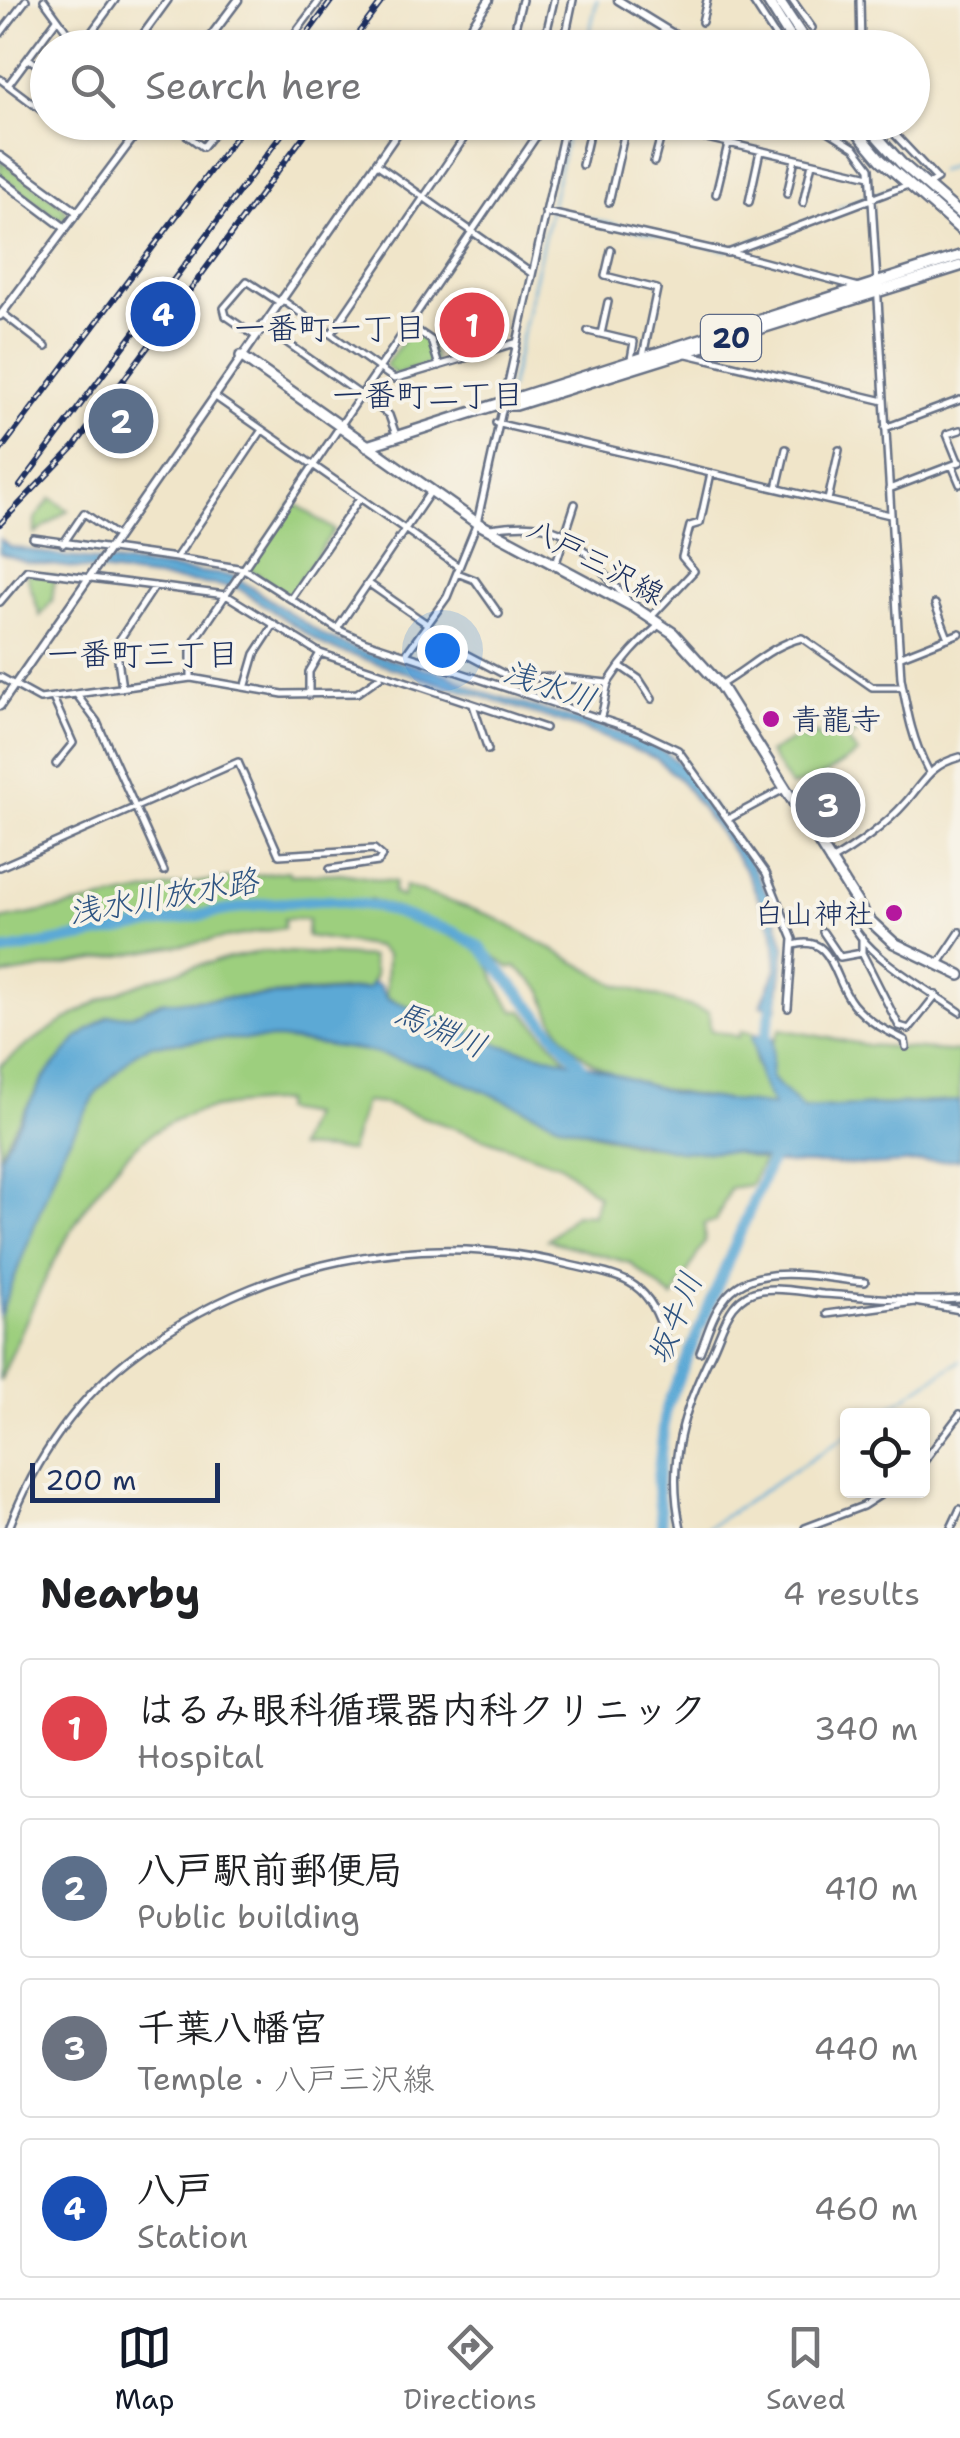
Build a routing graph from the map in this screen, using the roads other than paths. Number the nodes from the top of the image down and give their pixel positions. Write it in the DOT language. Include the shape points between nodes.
graph roads {
  1 [pos="26,0"];
  2 [pos="44,0"];
  3 [pos="115,0"];
  4 [pos="168,0"];
  5 [pos="238,0"];
  6 [pos="319,0"];
  7 [pos="489,0"];
  8 [pos="522,0"];
  9 [pos="554,0"];
  10 [pos="573,0"];
  11 [pos="618,0"];
  12 [pos="708,0"];
  13 [pos="752,0"];
  14 [pos="767,0"];
  15 [pos="778,0"];
  16 [pos="860,0"];
  17 [pos="794,2"];
  18 [pos="57,19"];
  19 [pos="702,22"];
  20 [pos="516,24"];
  21 [pos="812,28"];
  22 [pos="49,30"];
  23 [pos="65,30"];
  24 [pos="92,30"];
  25 [pos="146,30"];
  26 [pos="216,30"];
  27 [pos="297,30"];
  28 [pos="468,30"];
  29 [pos="547,30"];
  30 [pos="566,30"];
  31 [pos="667,30"];
  32 [pos="771,30"];
  33 [pos="786,30"];
  34 [pos="798,30"];
  35 [pos="861,30"];
  36 [pos="0,34"];
  37 [pos="30,55"];
  38 [pos="28,58"];
  39 [pos="0,79"];
  40 [pos="8,85"];
  41 [pos="30,102"];
  42 [pos="131,140"];
  43 [pos="393,140"];
  44 [pos="463,140"];
  45 [pos="534,140"];
  46 [pos="562,140"];
  47 [pos="588,140"];
  48 [pos="623,140"];
  49 [pos="658,140"];
  50 [pos="712,140"];
  51 [pos="842,140"];
  52 [pos="866,140"];
  53 [pos="881,140"];
  54 [pos="900,140"];
  55 [pos="728,144"];
  56 [pos="760,151"];
  57 [pos="0,156"];
  58 [pos="795,159"];
  59 [pos="654,162"];
  60 [pos="812,163"];
  61 [pos="378,164"];
  62 [pos="582,165"];
  63 [pos="870,176"];
  64 [pos="0,179"];
  65 [pos="908,186"];
  66 [pos="926,186"];
  67 [pos="716,194"];
  68 [pos="788,194"];
  69 [pos="424,198"];
  70 [pos="871,200"];
  71 [pos="609,202"];
  72 [pos="749,202"];
  73 [pos="803,203"];
  74 [pos="77,212"];
  75 [pos="546,212"];
  76 [pos="960,214"];
  77 [pos="65,228"];
  78 [pos="960,230"];
  79 [pos="472,232"];
  80 [pos="611,250"];
  81 [pos="728,253"];
  82 [pos="960,256"];
  83 [pos="960,266"];
  84 [pos="531,274"];
  85 [pos="860,288"];
  86 [pos="876,288"];
  87 [pos="280,301"];
  88 [pos="608,302"];
  89 [pos="1,314"];
  90 [pos="262,325"];
  91 [pos="409,326"];
  92 [pos="588,331"];
  93 [pos="331,334"];
  94 [pos="601,334"];
  95 [pos="254,336"];
  96 [pos="515,344"];
  97 [pos="46,347"];
  98 [pos="682,353"];
  99 [pos="241,356"];
  100 [pos="642,356"];
  101 [pos="631,360"];
  102 [pos="439,366"];
  103 [pos="380,369"];
  104 [pos="362,395"];
  105 [pos="214,396"];
  106 [pos="960,400"];
  107 [pos="884,401"];
  108 [pos="501,405"];
  109 [pos="496,423"];
  110 [pos="341,427"];
  111 [pos="885,428"];
  112 [pos="262,430"];
  113 [pos="960,430"];
  114 [pos="397,438"];
  115 [pos="367,446"];
  116 [pos="786,449"];
  117 [pos="839,450"];
  118 [pos="957,463"];
  119 [pos="314,466"];
  120 [pos="711,472"];
  121 [pos="960,484"];
  122 [pos="777,488"];
  123 [pos="889,490"];
  124 [pos="431,491"];
  125 [pos="360,498"];
  126 [pos="828,500"];
  127 [pos="575,504"];
  128 [pos="890,514"];
  129 [pos="482,526"];
  130 [pos="404,529"];
  131 [pos="565,532"];
  132 [pos="118,536"];
  133 [pos="34,538"];
  134 [pos="63,544"];
  135 [pos="108,551"];
  136 [pos="176,558"];
  137 [pos="555,566"];
  138 [pos="244,569"];
  139 [pos="458,570"];
  140 [pos="90,575"];
  141 [pos="368,584"];
  142 [pos="155,586"];
  143 [pos="227,594"];
  144 [pos="290,599"];
  145 [pos="0,602"];
  146 [pos="935,604"];
  147 [pos="634,607"];
  148 [pos="499,614"];
  149 [pos="651,616"];
  150 [pos="274,624"];
  151 [pos="660,624"];
  152 [pos="428,625"];
  153 [pos="337,629"];
  154 [pos="960,633"];
  155 [pos="948,638"];
  156 [pos="454,648"];
  157 [pos="320,654"];
  158 [pos="406,654"];
  159 [pos="899,657"];
  160 [pos="620,666"];
  161 [pos="0,676"];
  162 [pos="380,677"];
  163 [pos="191,678"];
  164 [pos="607,683"];
  165 [pos="14,685"];
  166 [pos="246,685"];
  167 [pos="720,685"];
  168 [pos="122,688"];
  169 [pos="902,688"];
  170 [pos="77,695"];
  171 [pos="309,695"];
  172 [pos="54,698"];
  173 [pos="652,698"];
  174 [pos="473,704"];
  175 [pos="0,706"];
  176 [pos="600,718"];
  177 [pos="545,728"];
  178 [pos="488,750"];
  179 [pos="960,756"];
  180 [pos="56,764"];
  181 [pos="928,770"];
  182 [pos="784,789"];
  183 [pos="136,806"];
  184 [pos="730,818"];
  185 [pos="830,862"];
  186 [pos="0,867"];
  187 [pos="330,869"];
  188 [pos="164,870"];
  189 [pos="854,902"];
  190 [pos="823,932"];
  191 [pos="960,932"];
  192 [pos="862,938"];
  193 [pos="794,945"];
  194 [pos="862,952"];
  195 [pos="938,965"];
  196 [pos="960,975"];
  197 [pos="936,996"];
  198 [pos="788,1008"];
  199 [pos="960,1012"];
  200 [pos="906,1047"];
  201 [pos="865,1282"];
  202 [pos="960,1298"];
  203 [pos="916,1302"];
  204 [pos="960,1310"];
  205 [pos="827,1314"];
  206 [pos="664,1338"];
  207 [pos="700,1352"];
  208 [pos="960,1414"];
  209 [pos="930,1453"];
  210 [pos="876,1498"];
  211 [pos="960,1508"];
  212 [pos="9,1528"];
  213 [pos="682,1528"];
  214 [pos="805,1528"];
  215 [pos="952,1528"];
  1 -- 36 [label="street"];
  2 -- 18 [label="street"];
  3 -- 24 [label="street"];
  4 -- 25 [label="street"];
  5 -- 26 [label="street"];
  6 -- 27 [label="street"];
  7 -- 28 [label="street"];
  8 -- 20 [label="street"];
  9 -- 29 [label="street"];
  10 -- 30 [label="street"];
  11 -- 31 [label="street"];
  12 -- 19 [label="street"];
  13 -- 32 [label="street"];
  14 -- 33 [label="main road"];
  15 -- 34 [label="main road"];
  16 -- 35 [label="street"];
  17 -- 21 [label="street"];
  18 -- 22 [label="street"];
  18 -- 23 [label="street"];
  37 -- 38 [label="street"];
  38 -- 40 [label="street"];
  39 -- 40 [label="street"];
  40 -- 41 [label="street"];
  42 -- 74 [label="street"];
  43 -- 61 [label="street"];
  44 -- 69 [label="street"];
  45 -- 79 [label="street"];
  46 -- 75 [label="street"];
  47 -- 62 [label="street"];
  48 -- 71 [label="street"];
  49 -- 59 [label="street"];
  50 -- 55 [label="street"];
  51 -- 63 [label="street" via="868,163"];
  52 -- 65 [label="main road"];
  53 -- 66 [label="main road"];
  54 -- 66 [label="street" via="936,179"];
  55 -- 56 [label="street"];
  55 -- 67 [label="street"];
  56 -- 58 [label="street"];
  56 -- 72 [label="street"];
  57 -- 74 [label="street"];
  58 -- 60 [label="street"];
  58 -- 68 [label="street"];
  60 -- 63 [label="street"];
  60 -- 73 [label="street"];
  61 -- 69 [label="street"];
  61 -- 87 [label="street"];
  63 -- 70 [label="street"];
  64 -- 77 [label="street"];
  65 -- 70 [label="street"];
  65 -- 78 [label="main road"];
  66 -- 76 [label="main road"];
  69 -- 79 [label="street"];
  69 -- 93 [label="street"];
  70 -- 81 [label="street"];
  70 -- 86 [label="street"];
  74 -- 77 [label="street"];
  75 -- 81 [label="street"];
  75 -- 84 [label="street"];
  77 -- 89 [label="street"];
  79 -- 84 [label="street"];
  79 -- 91 [label="street"];
  80 -- 100 [label="street" via="605,276 657,289"];
  81 -- 85 [label="street"];
  82 -- 86 [label="main road, 20"];
  83 -- 86 [label="main road, 20"];
  84 -- 96 [label="street"];
  85 -- 86 [label="main road, 20"];
  85 -- 100 [label="main road, 20"];
  86 -- 98 [label="main road, 20"];
  86 -- 107 [label="street"];
  87 -- 90 [label="street"];
  87 -- 93 [label="street"];
  87 -- 95 [label="street" via="242,282 224,312"];
  88 -- 94 [label="street"];
  89 -- 97 [label="street"];
  90 -- 95 [label="street"];
  90 -- 104 [label="street"];
  91 -- 102 [label="street" via="431,340"];
  91 -- 103 [label="street"];
  92 -- 94 [label="street"];
  93 -- 103 [label="street"];
  94 -- 101 [label="street" via="634,342"];
  95 -- 99 [label="street"];
  96 -- 102 [label="street"];
  96 -- 108 [label="street"];
  98 -- 107 [label="street"];
  98 -- 108 [label="main road, 20"];
  99 -- 105 [label="street"];
  99 -- 110 [label="main road, 八戸三沢線"];
  100 -- 101 [label="main road, 20"];
  101 -- 108 [label="main road, 20"];
  102 -- 103 [label="street" via="398,379"];
  103 -- 104 [label="street"];
  104 -- 110 [label="street"];
  104 -- 114 [label="street" via="389,414"];
  105 -- 112 [label="street"];
  105 -- 132 [label="street"];
  106 -- 111 [label="street"];
  107 -- 111 [label="street"];
  108 -- 109 [label="street"];
  108 -- 114 [label="main road, 20"];
  109 -- 120 [label="street"];
  109 -- 129 [label="street"];
  110 -- 115 [label="main road, 八戸三沢線"];
  110 -- 119 [label="street"];
  111 -- 123 [label="street"];
  112 -- 119 [label="street"];
  112 -- 136 [label="street"];
  113 -- 118 [label="street" via="948,434"];
  114 -- 115 [label="main road, 20"];
  115 -- 124 [label="main road, 八戸三沢線"];
  116 -- 122 [label="street"];
  117 -- 126 [label="street"];
  118 -- 121 [label="street"];
  118 -- 123 [label="street"];
  119 -- 125 [label="street"];
  119 -- 138 [label="street"];
  120 -- 122 [label="street"];
  120 -- 149 [label="street" via="700,523 690,526 682,556 694,571"];
  122 -- 126 [label="street"];
  123 -- 128 [label="street"];
  124 -- 129 [label="main road, 八戸三沢線"];
  124 -- 130 [label="street"];
  125 -- 130 [label="street"];
  125 -- 144 [label="street"];
  126 -- 128 [label="street"];
  127 -- 131 [label="street"];
  128 -- 159 [label="street"];
  129 -- 131 [label="street" via="540,524"];
  129 -- 137 [label="main road, 八戸三沢線"];
  129 -- 139 [label="street"];
  130 -- 139 [label="street"];
  130 -- 141 [label="street"];
  131 -- 137 [label="street"];
  131 -- 147 [label="street"];
  132 -- 134 [label="street" via="84,513"];
  132 -- 135 [label="street"];
  133 -- 134 [label="street"];
  134 -- 135 [label="street"];
  135 -- 136 [label="street"];
  135 -- 140 [label="street"];
  136 -- 138 [label="street"];
  137 -- 147 [label="main road, 八戸三沢線"];
  138 -- 143 [label="street"];
  138 -- 144 [label="street"];
  139 -- 148 [label="street"];
  139 -- 152 [label="street"];
  140 -- 142 [label="street"];
  140 -- 145 [label="street" via="22,571"];
  140 -- 165 [label="street"];
  141 -- 152 [label="street"];
  141 -- 153 [label="street"];
  142 -- 143 [label="street"];
  142 -- 168 [label="street" via="116,645"];
  143 -- 150 [label="street"];
  143 -- 163 [label="street" via="190,650"];
  144 -- 153 [label="street"];
  146 -- 155 [label="street"];
  147 -- 149 [label="main road, 八戸三沢線"];
  149 -- 151 [label="main road, 八戸三沢線"];
  150 -- 157 [label="street"];
  150 -- 166 [label="street"];
  151 -- 160 [label="street"];
  151 -- 167 [label="main road, 八戸三沢線"];
  152 -- 158 [label="street"];
  153 -- 158 [label="street"];
  154 -- 155 [label="street"];
  155 -- 159 [label="street"];
  156 -- 164 [label="street" via="513,679"];
  157 -- 162 [label="street"];
  157 -- 171 [label="street" via="309,672"];
  158 -- 176 [label="street"];
  159 -- 169 [label="street"];
  160 -- 164 [label="street"];
  160 -- 173 [label="street"];
  161 -- 165 [label="street"];
  162 -- 171 [label="street" via="357,693"];
  162 -- 174 [label="street"];
  163 -- 166 [label="street"];
  163 -- 168 [label="street"];
  164 -- 176 [label="street"];
  165 -- 172 [label="street" via="30,696"];
  165 -- 175 [label="street"];
  166 -- 171 [label="street"];
  167 -- 169 [label="street" via="802,638 872,687"];
  167 -- 182 [label="main road, 八戸三沢線"];
  168 -- 170 [label="street"];
  169 -- 181 [label="street"];
  170 -- 172 [label="street"];
  170 -- 183 [label="street"];
  172 -- 180 [label="street" via="73,743"];
  174 -- 177 [label="street"];
  174 -- 178 [label="street"];
  176 -- 184 [label="street" via="678,750"];
  179 -- 181 [label="street"];
  181 -- 185 [label="street" via="905,804"];
  182 -- 184 [label="street"];
  182 -- 185 [label="main road, 八戸三沢線"];
  183 -- 186 [label="street"];
  183 -- 187 [label="street" via="238,762 279,855 374,850 382,856"];
  183 -- 188 [label="street"];
  184 -- 193 [label="street" via="766,874"];
  185 -- 189 [label="main road, 八戸三沢線"];
  189 -- 192 [label="street" via="848,912"];
  189 -- 195 [label="main road, 八戸三沢線" via="894,943"];
  190 -- 194 [label="street" via="840,958"];
  191 -- 195 [label="street"];
  192 -- 194 [label="street"];
  192 -- 197 [label="street"];
  193 -- 198 [label="street"];
  193 -- 200 [label="street" via="823,947 849,1000 870,1022 906,1040"];
  194 -- 197 [label="street" via="899,1026 909,1029"];
  195 -- 196 [label="main road, 八戸三沢線"];
  197 -- 199 [label="street"];
  201 -- 207 [label="street" via="767,1275 742,1283 723,1300"];
  202 -- 203 [label="street"];
  203 -- 204 [label="street"];
  203 -- 205 [label="street"];
  203 -- 213 [label="street" via="775,1290 749,1294 734,1305 680,1429 676,1490"];
  206 -- 212 [label="street" via="658,1310 634,1283 538,1257 433,1248 304,1271 199,1315 106,1378 53,1440"];
  208 -- 209 [label="street"];
  210 -- 214 [label="street"];
  211 -- 215 [label="street"];
}
